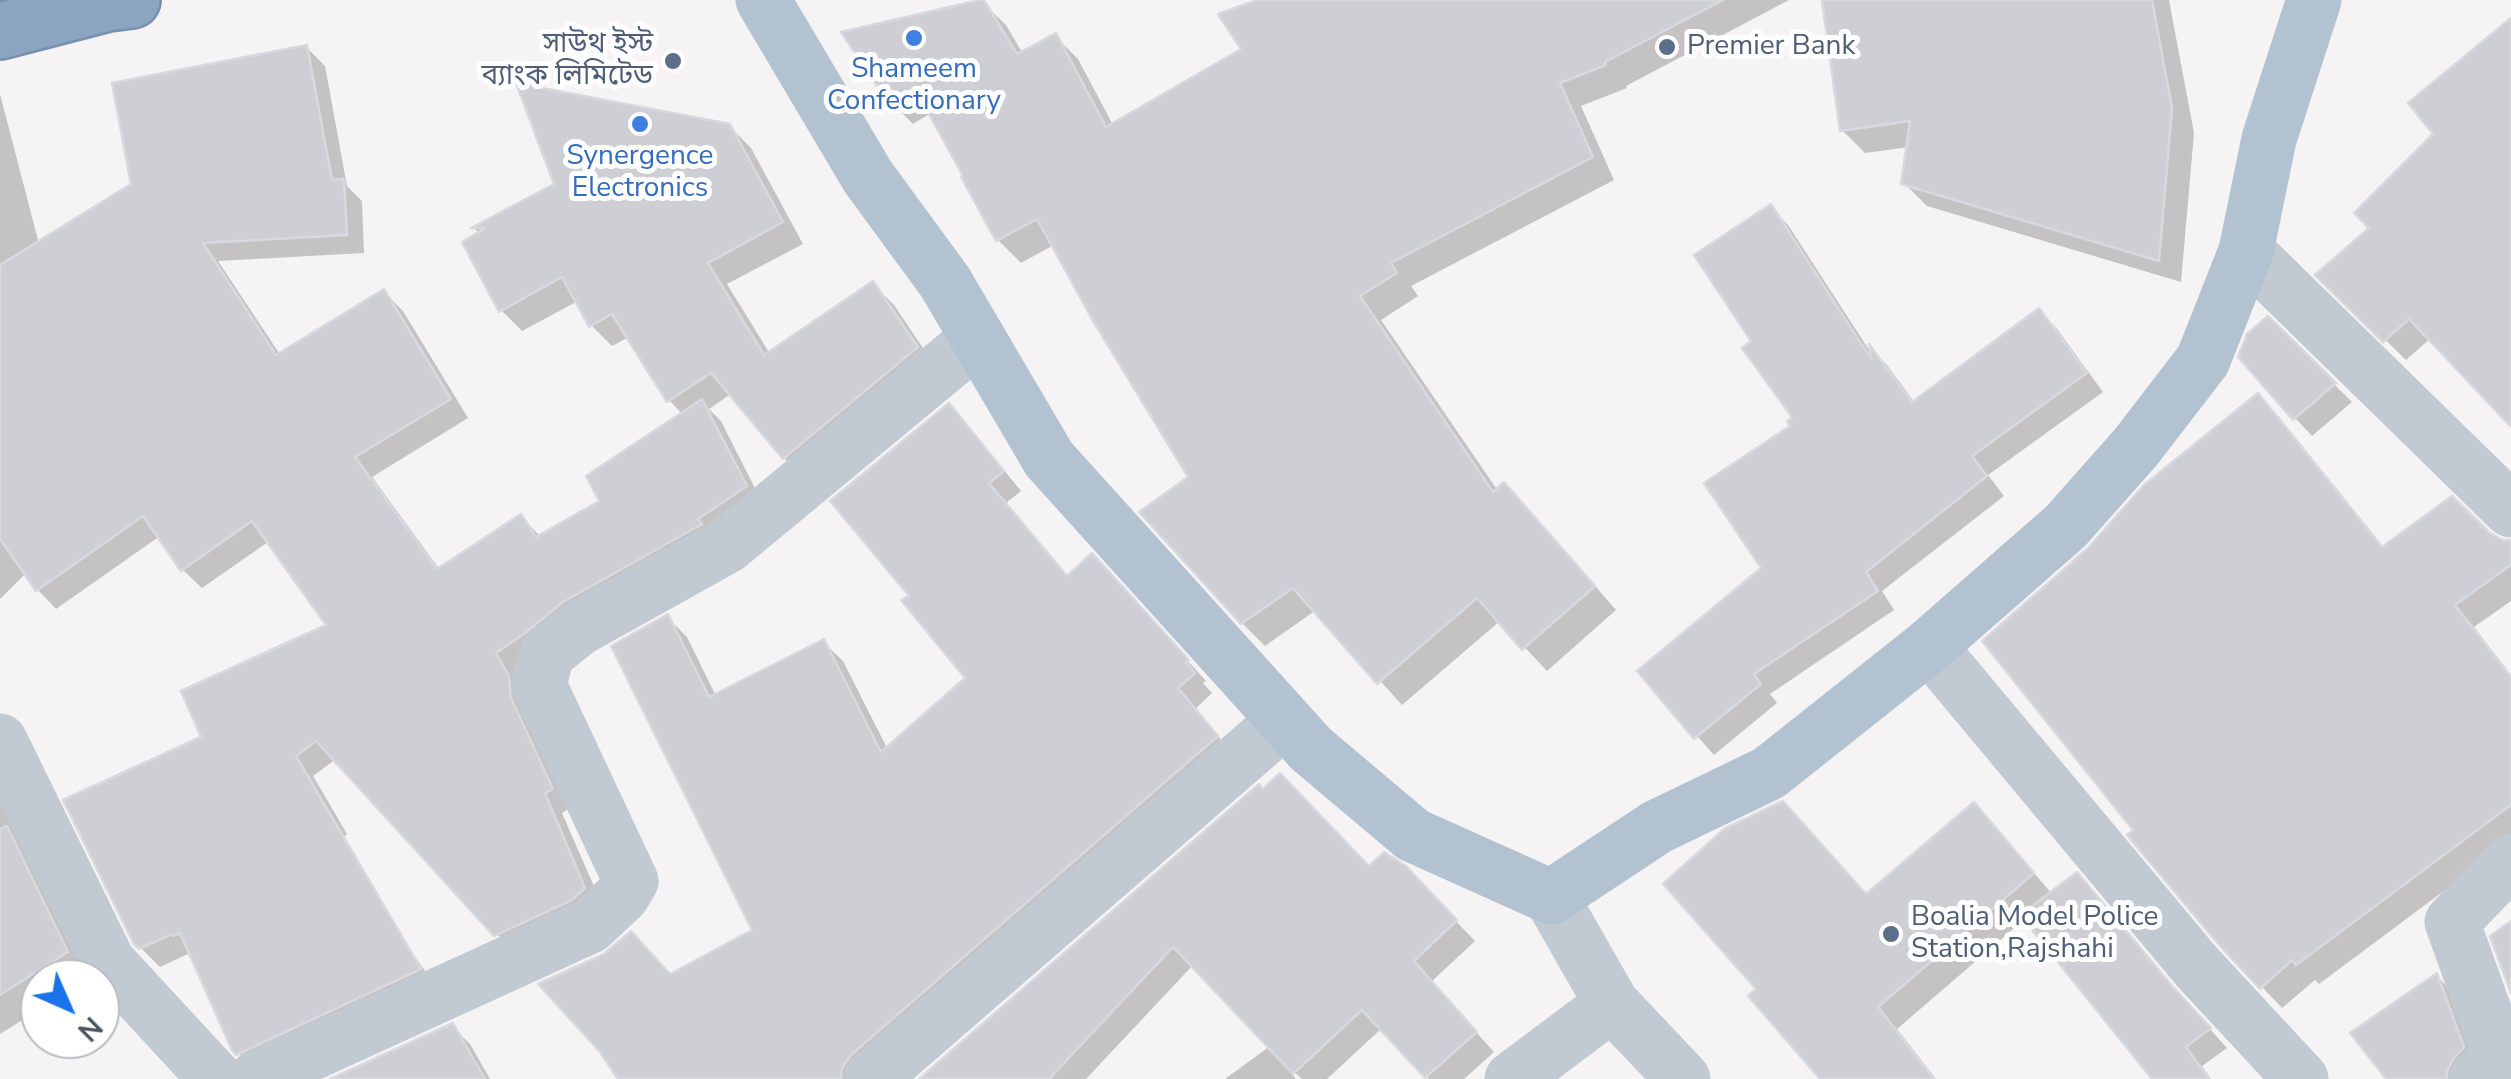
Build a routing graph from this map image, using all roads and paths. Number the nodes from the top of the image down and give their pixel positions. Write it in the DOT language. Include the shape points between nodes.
graph roads {
  1 [pos="132,0"];
  2 [pos="763,0"];
  3 [pos="2314,0"];
  4 [pos="0,31"];
  5 [pos="2246,251"];
  6 [pos="978,338"];
  7 [pos="2511,510"];
  8 [pos="1930,646"];
  9 [pos="1284,720"];
  10 [pos="0,740"];
  11 [pos="2511,861"];
  12 [pos="1551,897"];
  13 [pos="1612,1004"];
  14 [pos="216,1079"];
  15 [pos="254,1079"];
  16 [pos="871,1079"];
  17 [pos="1512,1079"];
  18 [pos="1683,1079"];
  19 [pos="2300,1079"];
  20 [pos="2477,1079"];
  1 -- 4 [label="highway"];
  2 -- 6 [label="main road" via="868,176"];
  3 -- 5 [label="main road" via="2269,139"];
  5 -- 7 [label="street"];
  5 -- 8 [label="main road" via="2203,360 2136,447 2066,526"];
  6 -- 9 [label="main road" via="1049,459"];
  6 -- 15 [label="street" via="727,546 578,629 547,654 539,685 631,882 622,896 590,926"];
  8 -- 12 [label="main road" via="1769,773 1657,828"];
  8 -- 19 [label="street" via="2197,968"];
  9 -- 12 [label="main road" via="1413,835"];
  9 -- 16 [label="street"];
  10 -- 14 [label="street" via="108,962"];
  11 -- 20 [label="street" via="2452,922 2500,1054"];
  12 -- 13 [label="street"];
  13 -- 17 [label="street"];
  13 -- 18 [label="street"];
}
